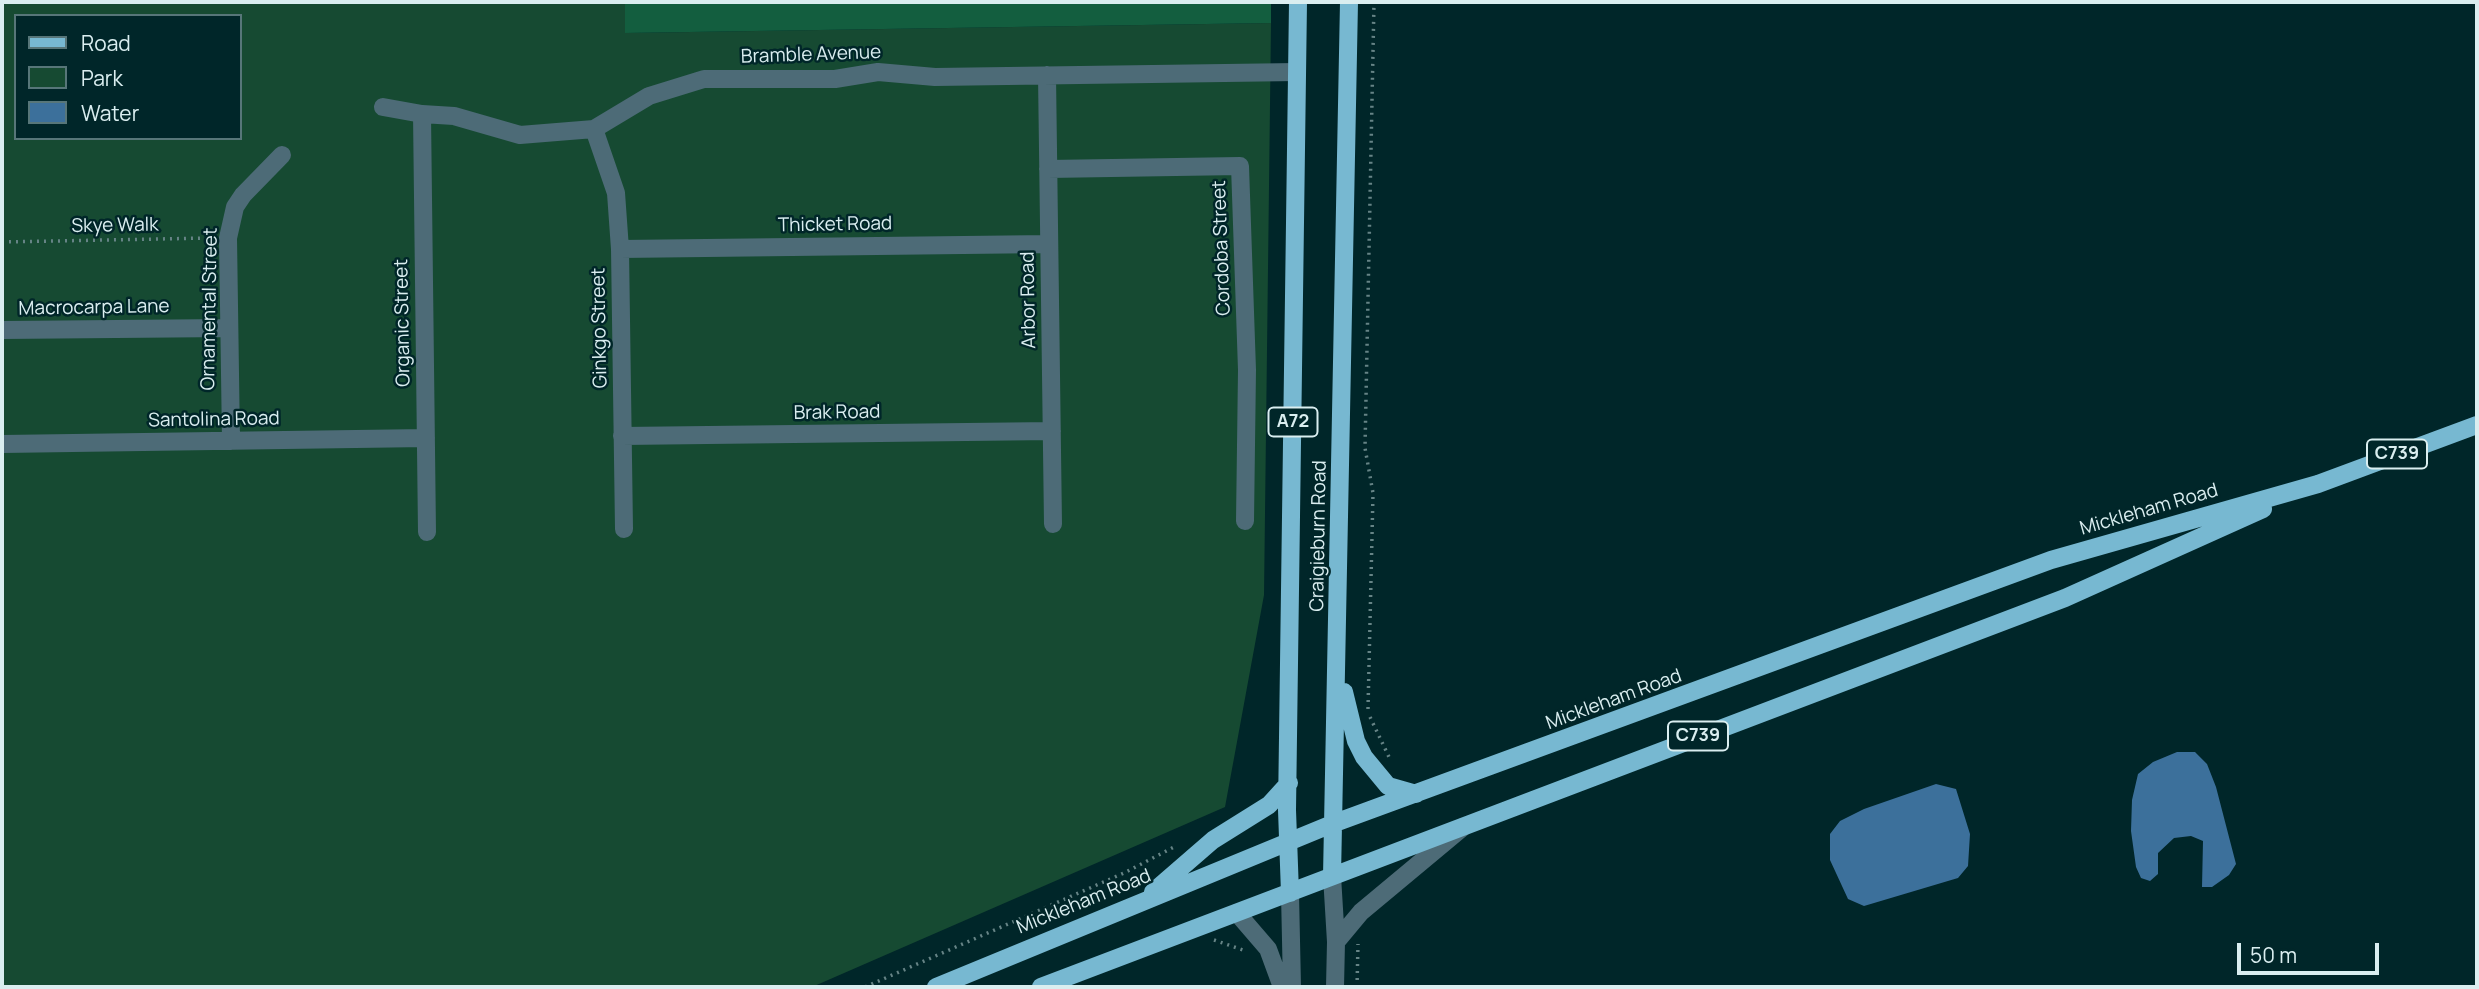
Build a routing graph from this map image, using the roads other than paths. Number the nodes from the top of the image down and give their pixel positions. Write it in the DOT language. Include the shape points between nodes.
graph roads {
  1 [pos="1298,2"];
  2 [pos="1349,2"];
  3 [pos="1297,72"];
  4 [pos="1047,75"];
  5 [pos="383,107"];
  6 [pos="422,114"];
  7 [pos="594,129"];
  8 [pos="282,155"];
  9 [pos="1048,169"];
  10 [pos="1049,244"];
  11 [pos="620,249"];
  12 [pos="229,328"];
  13 [pos="2,330"];
  14 [pos="2477,425"];
  15 [pos="1052,431"];
  16 [pos="622,436"];
  17 [pos="426,438"];
  18 [pos="231,441"];
  19 [pos="2,444"];
  20 [pos="2318,484"];
  21 [pos="1245,521"];
  22 [pos="1053,524"];
  23 [pos="624,529"];
  24 [pos="427,532"];
  25 [pos="1338,661"];
  26 [pos="1289,783"];
  27 [pos="1416,794"];
  28 [pos="1332,824"];
  29 [pos="1465,825"];
  30 [pos="1288,843"];
  31 [pos="1332,876"];
  32 [pos="1290,894"];
  33 [pos="1143,901"];
  34 [pos="1237,913"];
  35 [pos="1336,942"];
  36 [pos="936,987"];
  37 [pos="1041,987"];
  38 [pos="1282,987"];
  39 [pos="1292,987"];
  40 [pos="1335,987"];
  1 -- 3 [label="main road, Craigieburn Road / A72"];
  2 -- 25 [label="main road, Craigieburn Road / A72"];
  3 -- 4 [label="street, Bramble Avenue"];
  3 -- 26 [label="main road, Craigieburn Road / A72"];
  4 -- 7 [label="street, Bramble Avenue" via="935,77 878,72 835,79 704,79 649,96"];
  4 -- 9 [label="street, Arbor Road"];
  5 -- 6 [label="street, Bramble Avenue"];
  6 -- 7 [label="street, Bramble Avenue" via="454,116 520,135"];
  6 -- 17 [label="street, Organic Street"];
  7 -- 11 [label="street, Ginkgo Street" via="616,193"];
  8 -- 12 [label="street, Ornamental Street" via="235,207 228,238"];
  9 -- 10 [label="street, Arbor Road"];
  9 -- 21 [label="street, Cordoba Street" via="1240,166 1247,370"];
  10 -- 11 [label="street, Thicket Road"];
  10 -- 15 [label="street, Arbor Road"];
  11 -- 16 [label="street, Ginkgo Street"];
  12 -- 13 [label="street, Macrocarpa Lane"];
  12 -- 18 [label="street, Ornamental Street"];
  14 -- 20 [label="main road, Mickleham Road / C739"];
  15 -- 16 [label="street, Brak Road"];
  15 -- 22 [label="street, Arbor Road"];
  16 -- 23 [label="street, Ginkgo Street"];
  17 -- 18 [label="street, Santolina Road"];
  17 -- 24 [label="street, Organic Street"];
  18 -- 19 [label="street, Santolina Road"];
  20 -- 27 [label="main road, Mickleham Road / C739" via="2051,560"];
  20 -- 29 [label="main road, Mickleham Road / C739" via="2065,598"];
  25 -- 27 [label="main road" via="1356,741 1388,786"];
  25 -- 28 [label="main road, Craigieburn Road / A72"];
  26 -- 30 [label="main road, Craigieburn Road / A72"];
  26 -- 33 [label="main road" via="1269,805 1213,840"];
  27 -- 28 [label="main road, Mickleham Road / C739"];
  28 -- 30 [label="main road, Mickleham Road / C739"];
  28 -- 31 [label="main road, Craigieburn Road / A72"];
  29 -- 31 [label="main road, Mickleham Road / C739"];
  29 -- 35 [label="street" via="1361,912"];
  30 -- 32 [label="main road, Craigieburn Road / A72"];
  30 -- 33 [label="main road, Mickleham Road / C739"];
  31 -- 32 [label="main road, Mickleham Road / C739"];
  31 -- 35 [label="street, Craigieburn Road"];
  32 -- 34 [label="main road, Mickleham Road / C739"];
  32 -- 39 [label="street, Craigieburn Road"];
  33 -- 36 [label="main road, Mickleham Road / C739"];
  34 -- 37 [label="main road, Mickleham Road / C739"];
  34 -- 38 [label="street" via="1268,948"];
  35 -- 40 [label="street, Craigieburn Road"];
}
